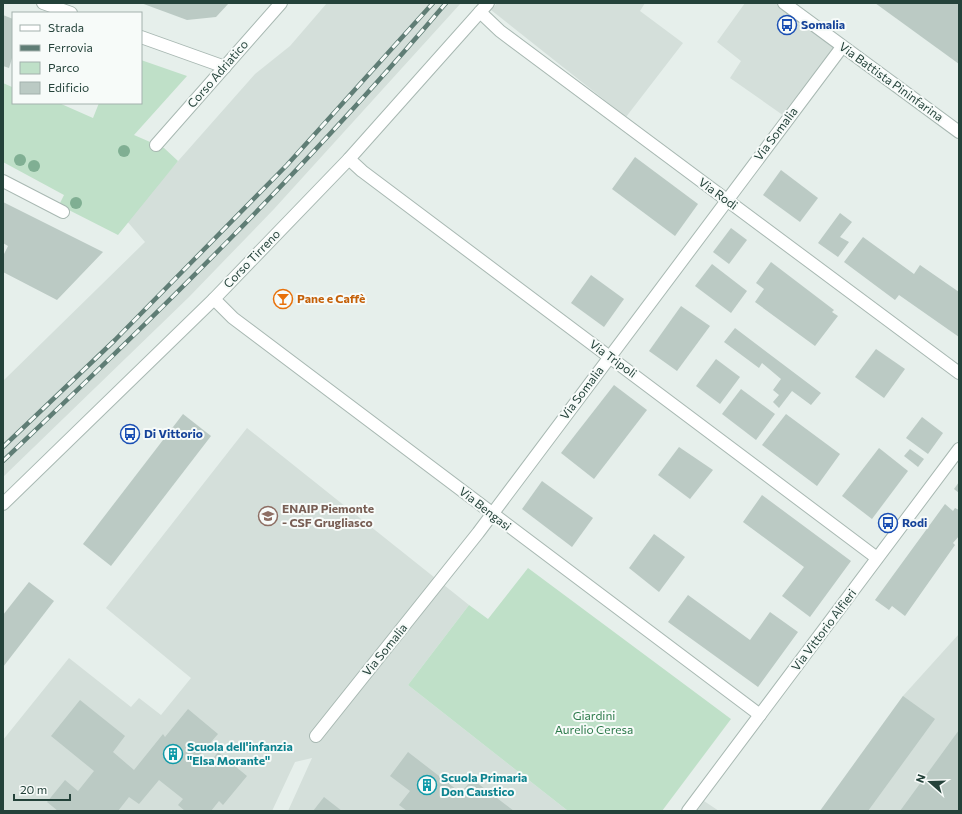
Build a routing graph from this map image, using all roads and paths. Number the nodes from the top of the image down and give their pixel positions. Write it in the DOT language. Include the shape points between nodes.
graph roads {
  1 [pos="43,3"];
  2 [pos="281,3"];
  3 [pos="488,3"];
  4 [pos="784,3"];
  5 [pos="68,12"];
  6 [pos="480,12"];
  7 [pos="142,37"];
  8 [pos="842,46"];
  9 [pos="225,67"];
  10 [pos="959,132"];
  11 [pos="156,145"];
  12 [pos="348,159"];
  13 [pos="3,181"];
  14 [pos="726,200"];
  15 [pos="63,212"];
  16 [pos="214,299"];
  17 [pos="609,356"];
  18 [pos="959,374"];
  19 [pos="959,449"];
  20 [pos="3,504"];
  21 [pos="492,514"];
  22 [pos="877,558"];
  23 [pos="760,715"];
  24 [pos="316,736"];
  25 [pos="688,811"];
  1 -- 5 [label="street"];
  2 -- 9 [label="street, Corso Adriatico"];
  3 -- 6 [label="street, Corso Tirreno"];
  4 -- 8 [label="street, Via Battista Pininfarina"];
  6 -- 12 [label="street, Corso Tirreno"];
  6 -- 14 [label="street, Via Rodi" via="500,31"];
  7 -- 9 [label="street"];
  8 -- 10 [label="street, Via Battista Pininfarina"];
  8 -- 14 [label="street, Via Somalia"];
  9 -- 11 [label="street, Corso Adriatico"];
  12 -- 16 [label="street, Corso Tirreno"];
  12 -- 17 [label="street, Via Tripoli"];
  13 -- 15 [label="street"];
  14 -- 17 [label="street, Via Somalia"];
  14 -- 18 [label="street, Via Rodi"];
  16 -- 20 [label="street, Corso Tirreno"];
  16 -- 21 [label="street, Via Bengasi" via="225,312"];
  17 -- 21 [label="street, Via Somalia"];
  17 -- 22 [label="street, Via Tripoli"];
  19 -- 22 [label="street, Via Vittorio Alfieri"];
  21 -- 23 [label="street, Via Bengasi"];
  21 -- 24 [label="street, Via Somalia"];
  22 -- 23 [label="street, Via Vittorio Alfieri"];
  23 -- 25 [label="street, Via Vittorio Alfieri"];
}
